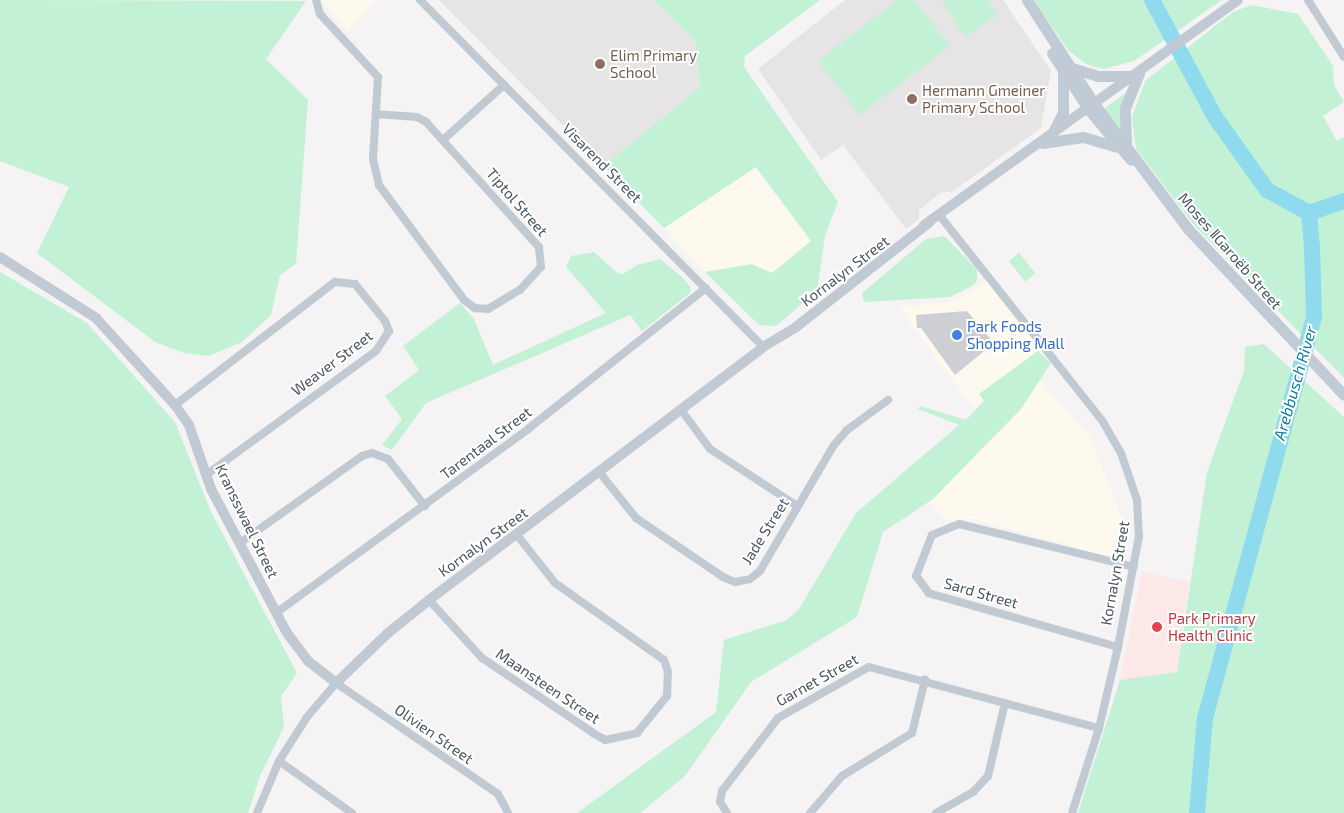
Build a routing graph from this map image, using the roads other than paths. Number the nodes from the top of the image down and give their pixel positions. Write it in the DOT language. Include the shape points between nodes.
graph roads {
  1 [pos="316,0"];
  2 [pos="420,0"];
  3 [pos="1018,0"];
  4 [pos="1027,0"];
  5 [pos="1238,0"];
  6 [pos="1308,0"];
  7 [pos="1344,57"];
  8 [pos="1067,68"];
  9 [pos="1137,75"];
  10 [pos="504,85"];
  11 [pos="1092,107"];
  12 [pos="378,114"];
  13 [pos="444,139"];
  14 [pos="1047,140"];
  15 [pos="1122,146"];
  16 [pos="940,216"];
  17 [pos="0,256"];
  18 [pos="706,288"];
  19 [pos="763,347"];
  20 [pos="1340,391"];
  21 [pos="888,400"];
  22 [pos="175,405"];
  23 [pos="682,411"];
  24 [pos="600,473"];
  25 [pos="206,475"];
  26 [pos="425,506"];
  27 [pos="797,506"];
  28 [pos="517,535"];
  29 [pos="240,543"];
  30 [pos="1134,567"];
  31 [pos="429,600"];
  32 [pos="276,612"];
  33 [pos="1118,647"];
  34 [pos="925,680"];
  35 [pos="336,683"];
  36 [pos="1005,703"];
  37 [pos="1099,728"];
  38 [pos="279,761"];
  39 [pos="257,813"];
  40 [pos="352,813"];
  41 [pos="508,813"];
  42 [pos="727,813"];
  43 [pos="810,813"];
  44 [pos="936,813"];
  45 [pos="1072,813"];
  1 -- 12 [label="street, Tiptol Street" via="320,14 378,77"];
  2 -- 10 [label="street, Visarend Street"];
  3 -- 8 [label="main road, Moses ǁGaroëb Street"];
  4 -- 8 [label="main road, Moses ǁGaroëb Street"];
  5 -- 9 [label="street, Kornalyn Street"];
  6 -- 7 [label="street"];
  8 -- 9 [label="main road" via="1098,76"];
  8 -- 11 [label="main road, Moses ǁGaroëb Street"];
  8 -- 14 [label="main road" via="1065,102"];
  9 -- 11 [label="street, Kornalyn Street"];
  9 -- 15 [label="main road" via="1125,108"];
  10 -- 13 [label="street"];
  10 -- 18 [label="street, Visarend Street"];
  11 -- 14 [label="street, Kornalyn Street"];
  11 -- 15 [label="main road, Moses ǁGaroëb Street"];
  12 -- 13 [label="street, Tiptol Street" via="417,117"];
  12 -- 13 [label="street, Tiptol Street" via="374,174 379,185 464,300 475,308 497,307 533,278 541,267 542,254"];
  14 -- 15 [label="main road" via="1083,137"];
  14 -- 16 [label="street, Kornalyn Street"];
  15 -- 20 [label="main road, Moses ǁGaroëb Street" via="1230,278"];
  16 -- 19 [label="street, Kornalyn Street" via="796,327"];
  16 -- 30 [label="street, Kornalyn Street" via="1112,437 1133,486 1140,515"];
  17 -- 22 [label="street, Kransswael Street" via="96,318"];
  18 -- 19 [label="street, Visarend Street"];
  18 -- 26 [label="street, Tarentaal Street"];
  19 -- 23 [label="street, Kornalyn Street"];
  21 -- 27 [label="street, Jade Street" via="848,430"];
  22 -- 25 [label="street, Kransswael Street" via="189,424"];
  22 -- 25 [label="street, Weaver Street" via="336,282 355,284 385,321 389,331 376,351"];
  23 -- 24 [label="street, Kornalyn Street"];
  23 -- 27 [label="street" via="710,449"];
  24 -- 27 [label="street, Jade Street" via="636,518 735,582 750,579 760,570"];
  24 -- 28 [label="street, Kornalyn Street"];
  25 -- 29 [label="street, Kransswael Street"];
  26 -- 29 [label="street" via="388,459 372,453 362,456"];
  26 -- 32 [label="street, Tarentaal Street"];
  28 -- 31 [label="street, Kornalyn Street"];
  28 -- 31 [label="street, Maansteen Street" via="555,583 664,660 668,672 667,696 636,733 605,740 593,733 482,658"];
  29 -- 32 [label="street, Kransswael Street"];
  30 -- 33 [label="street, Kornalyn Street"];
  30 -- 33 [label="street, Sard Street" via="959,524 932,535 916,576 929,593"];
  31 -- 35 [label="street, Kornalyn Street" via="388,633"];
  32 -- 35 [label="street, Kransswael Street" via="308,661"];
  33 -- 37 [label="street, Kornalyn Street"];
  34 -- 36 [label="street, Garnet Street"];
  34 -- 42 [label="street, Garnet Street" via="869,667 788,711 772,724 722,791 720,802"];
  34 -- 43 [label="street" via="912,733 842,776"];
  35 -- 38 [label="street, Kornalyn Street" via="307,717"];
  35 -- 41 [label="street, Olivien Street" via="498,794"];
  36 -- 37 [label="street, Garnet Street"];
  36 -- 44 [label="street" via="988,776 973,792"];
  37 -- 45 [label="street, Kornalyn Street"];
  38 -- 39 [label="street, Kornalyn Street"];
  38 -- 40 [label="street"];
}
